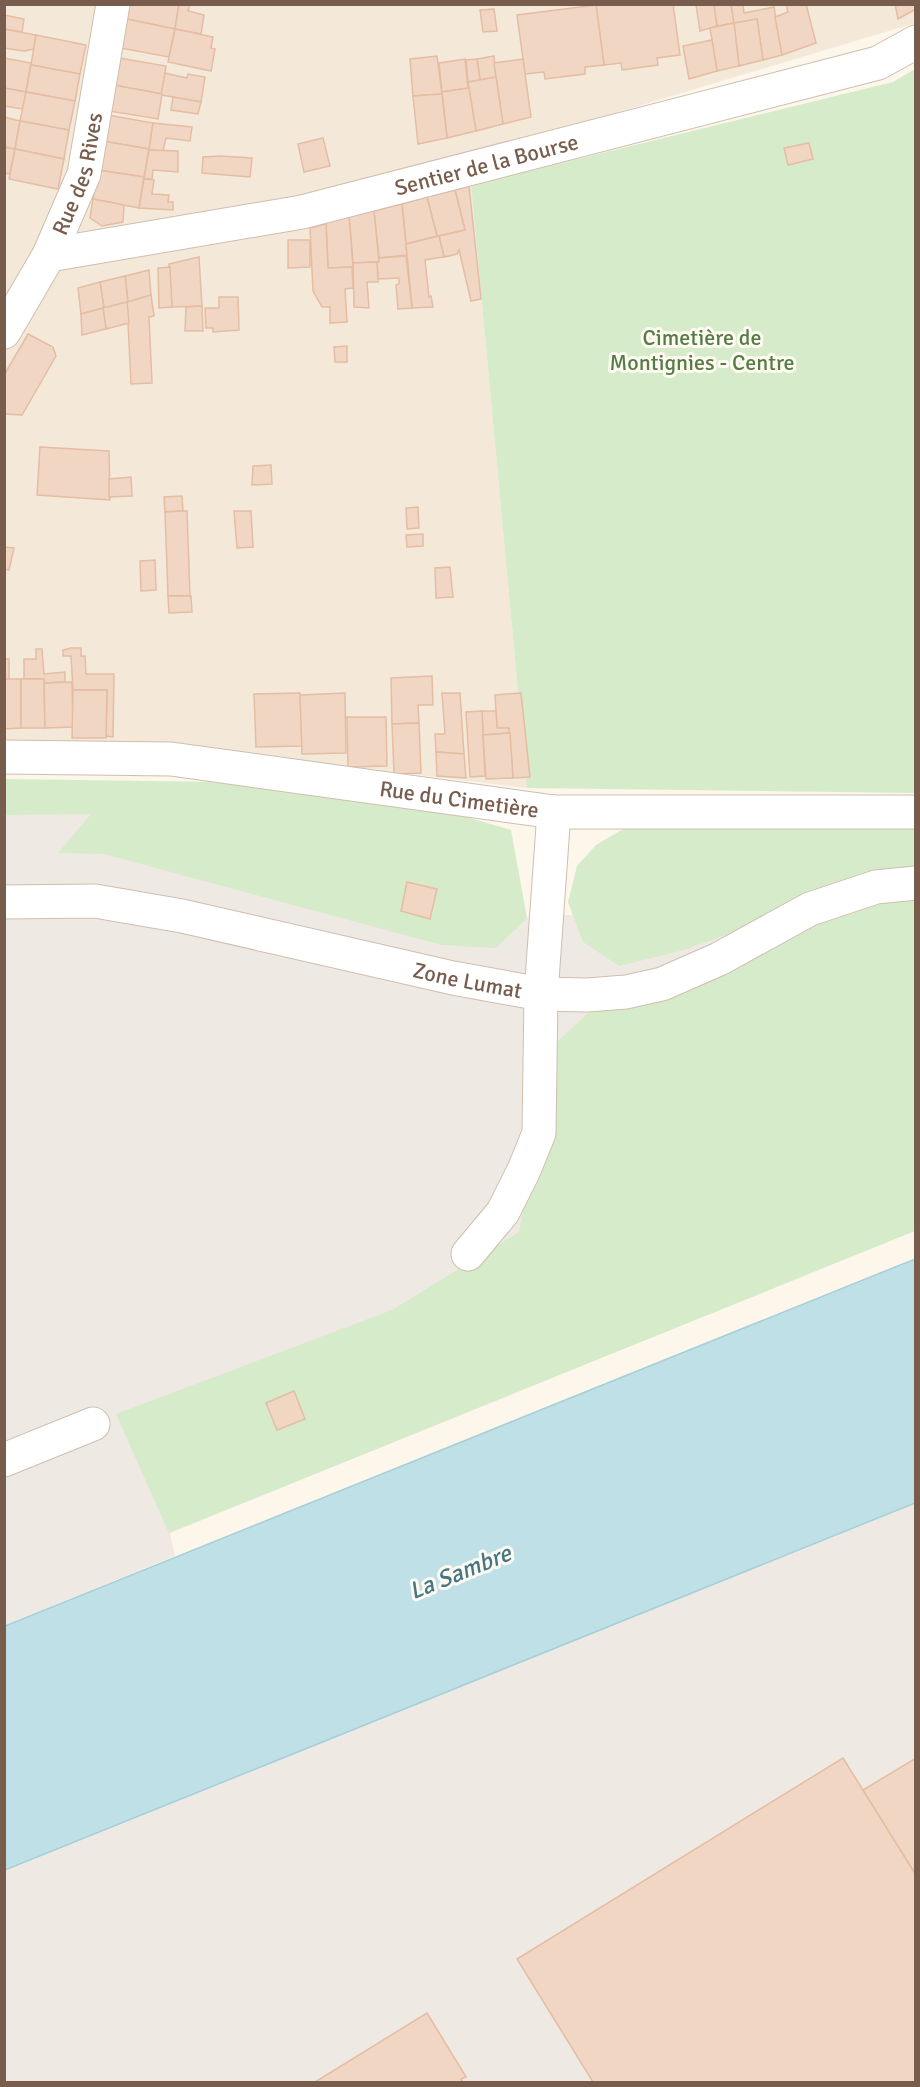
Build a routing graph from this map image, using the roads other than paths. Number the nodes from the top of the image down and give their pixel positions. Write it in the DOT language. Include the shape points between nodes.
graph roads {
  1 [pos="112,4"];
  2 [pos="915,42"];
  3 [pos="49,255"];
  4 [pos="4,332"];
  5 [pos="4,757"];
  6 [pos="554,812"];
  7 [pos="915,812"];
  8 [pos="915,883"];
  9 [pos="4,902"];
  10 [pos="541,994"];
  11 [pos="468,1254"];
  12 [pos="93,1424"];
  13 [pos="4,1460"];
  1 -- 3 [label="street, Rue des Rives" via="84,174"];
  2 -- 3 [label="street, Sentier de la Bourse" via="878,63 302,212"];
  3 -- 4 [label="street, Rue des Rives"];
  5 -- 6 [label="street, Rue du Cimetière" via="171,759"];
  6 -- 7 [label="street, Rue du Cimetière"];
  6 -- 10 [label="street"];
  8 -- 10 [label="street, Zone Lumat" via="876,887 810,909 719,959 662,984 626,992"];
  9 -- 10 [label="street, Zone Lumat" via="106,902"];
  10 -- 11 [label="street" via="539,1133 503,1212"];
  12 -- 13 [label="street"];
}
